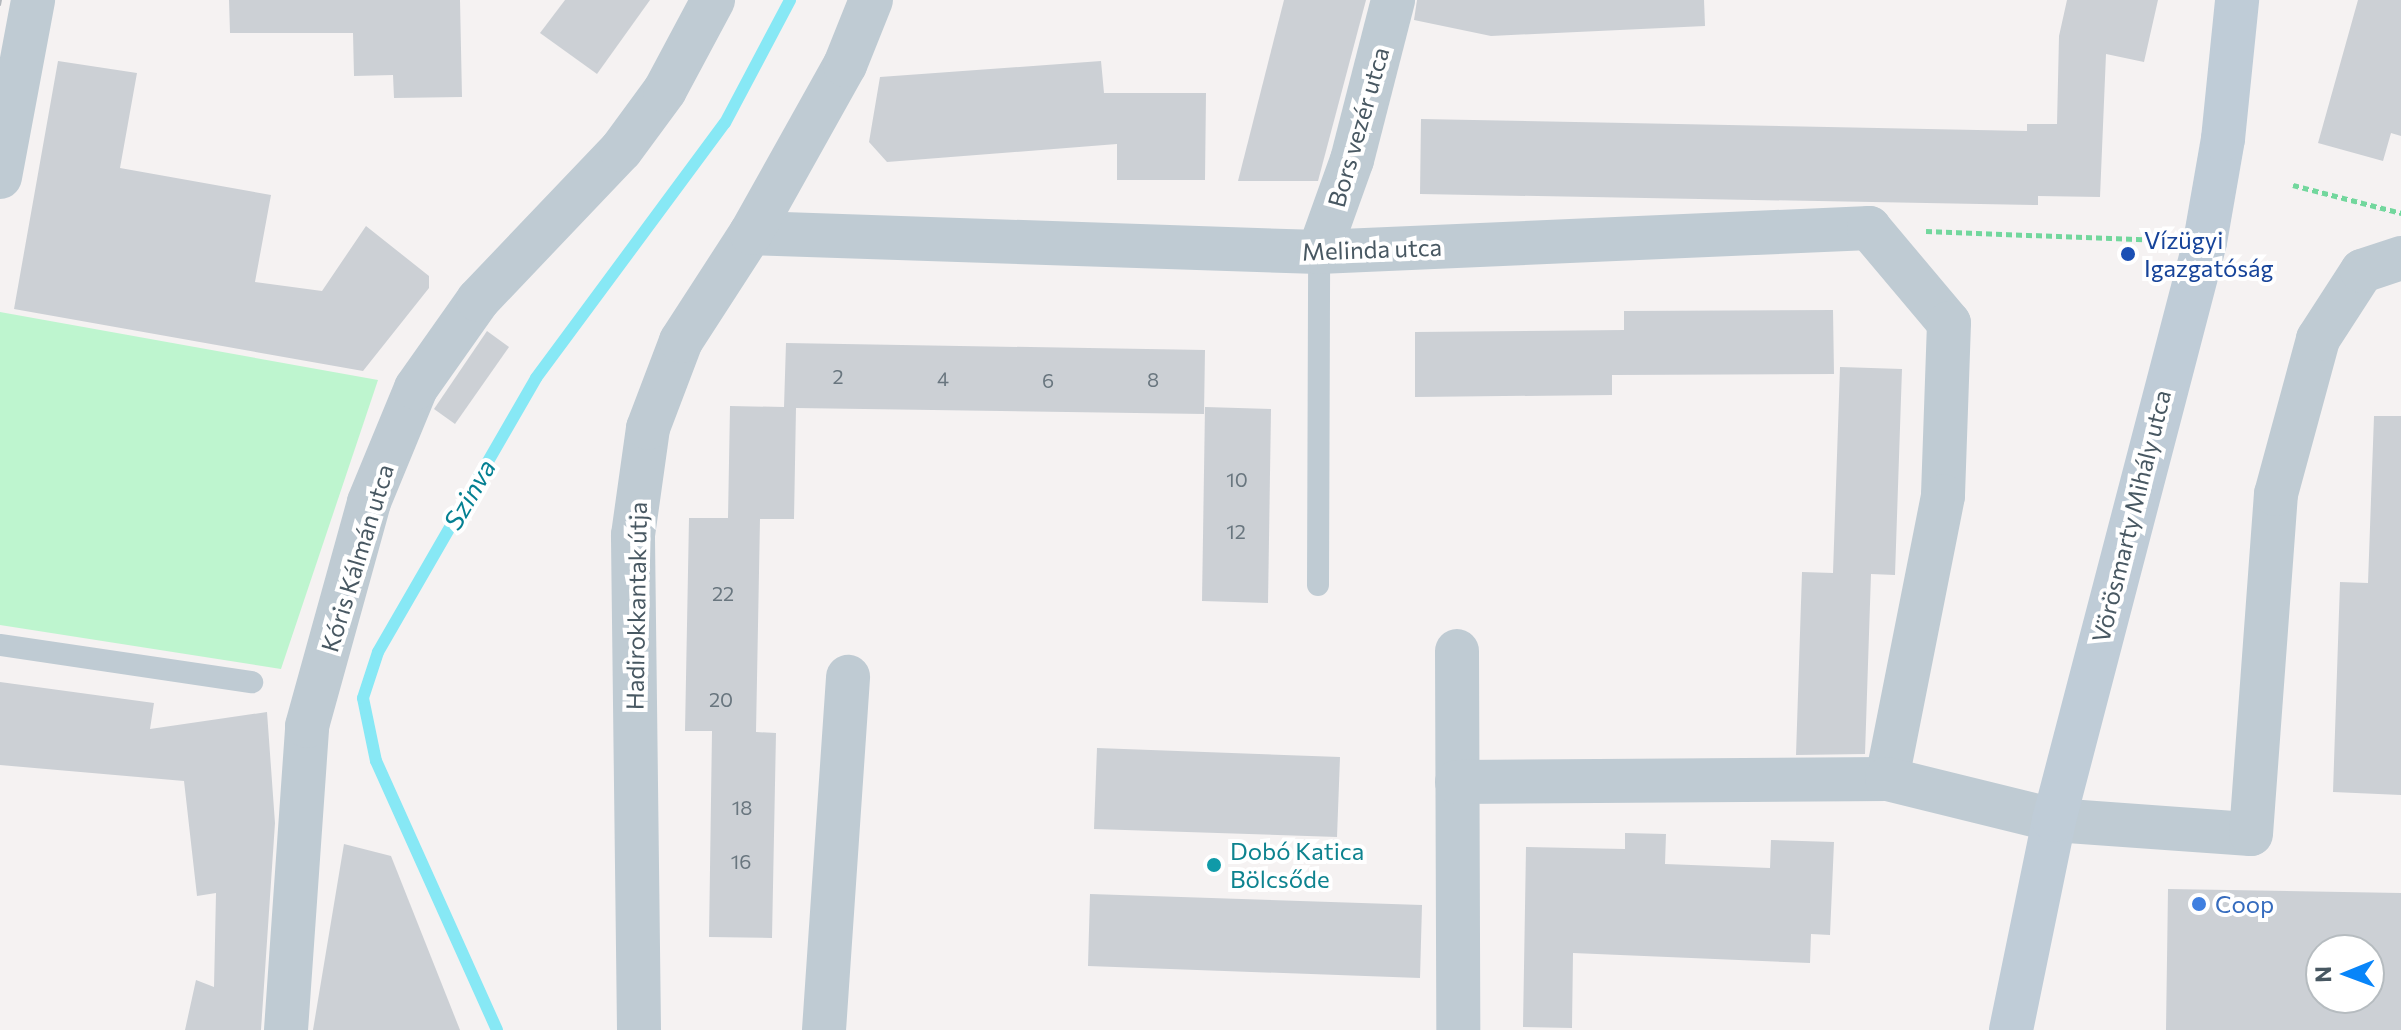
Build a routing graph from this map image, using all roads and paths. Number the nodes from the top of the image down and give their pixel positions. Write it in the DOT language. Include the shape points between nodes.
graph roads {
  1 [pos="33,0"];
  2 [pos="713,0"];
  3 [pos="871,0"];
  4 [pos="1393,0"];
  5 [pos="2237,0"];
  6 [pos="0,177"];
  7 [pos="2293,185"];
  8 [pos="2401,213"];
  9 [pos="1869,228"];
  10 [pos="751,233"];
  11 [pos="2205,242"];
  12 [pos="1319,252"];
  13 [pos="2401,258"];
  14 [pos="1318,585"];
  15 [pos="0,645"];
  16 [pos="1457,651"];
  17 [pos="848,677"];
  18 [pos="252,682"];
  19 [pos="1887,779"];
  20 [pos="1457,782"];
  21 [pos="2054,820"];
  22 [pos="286,1030"];
  23 [pos="639,1030"];
  24 [pos="824,1030"];
  25 [pos="1458,1030"];
  26 [pos="2011,1030"];
  1 -- 6 [label="street"];
  2 -- 22 [label="street, Kóris Kálmán utca" via="665,90 621,150 478,300 416,388 369,502 307,726"];
  3 -- 10 [label="street, Hadirokkantak útja" via="845,65"];
  4 -- 12 [label="street, Bors vezér utca" via="1352,160"];
  5 -- 11 [label="main road, Vörösmarty Mihály utca" via="2223,139"];
  7 -- 8 [label="path"];
  9 -- 11 [label="path"];
  9 -- 12 [label="street, Melinda utca"];
  9 -- 19 [label="street" via="1949,323 1943,496"];
  10 -- 12 [label="street, Melinda utca"];
  10 -- 23 [label="street, Hadirokkantak útja" via="681,341 645,443 633,535"];
  11 -- 21 [label="main road, Vörösmarty Mihály utca"];
  12 -- 14 [label="lane"];
  13 -- 21 [label="street" via="2362,271 2318,339 2276,494 2251,834"];
  15 -- 18 [label="lane"];
  16 -- 20 [label="street"];
  17 -- 24 [label="street"];
  19 -- 20 [label="street"];
  19 -- 21 [label="street"];
  20 -- 25 [label="street"];
  21 -- 26 [label="main road, Vörösmarty Mihály utca"];
}
